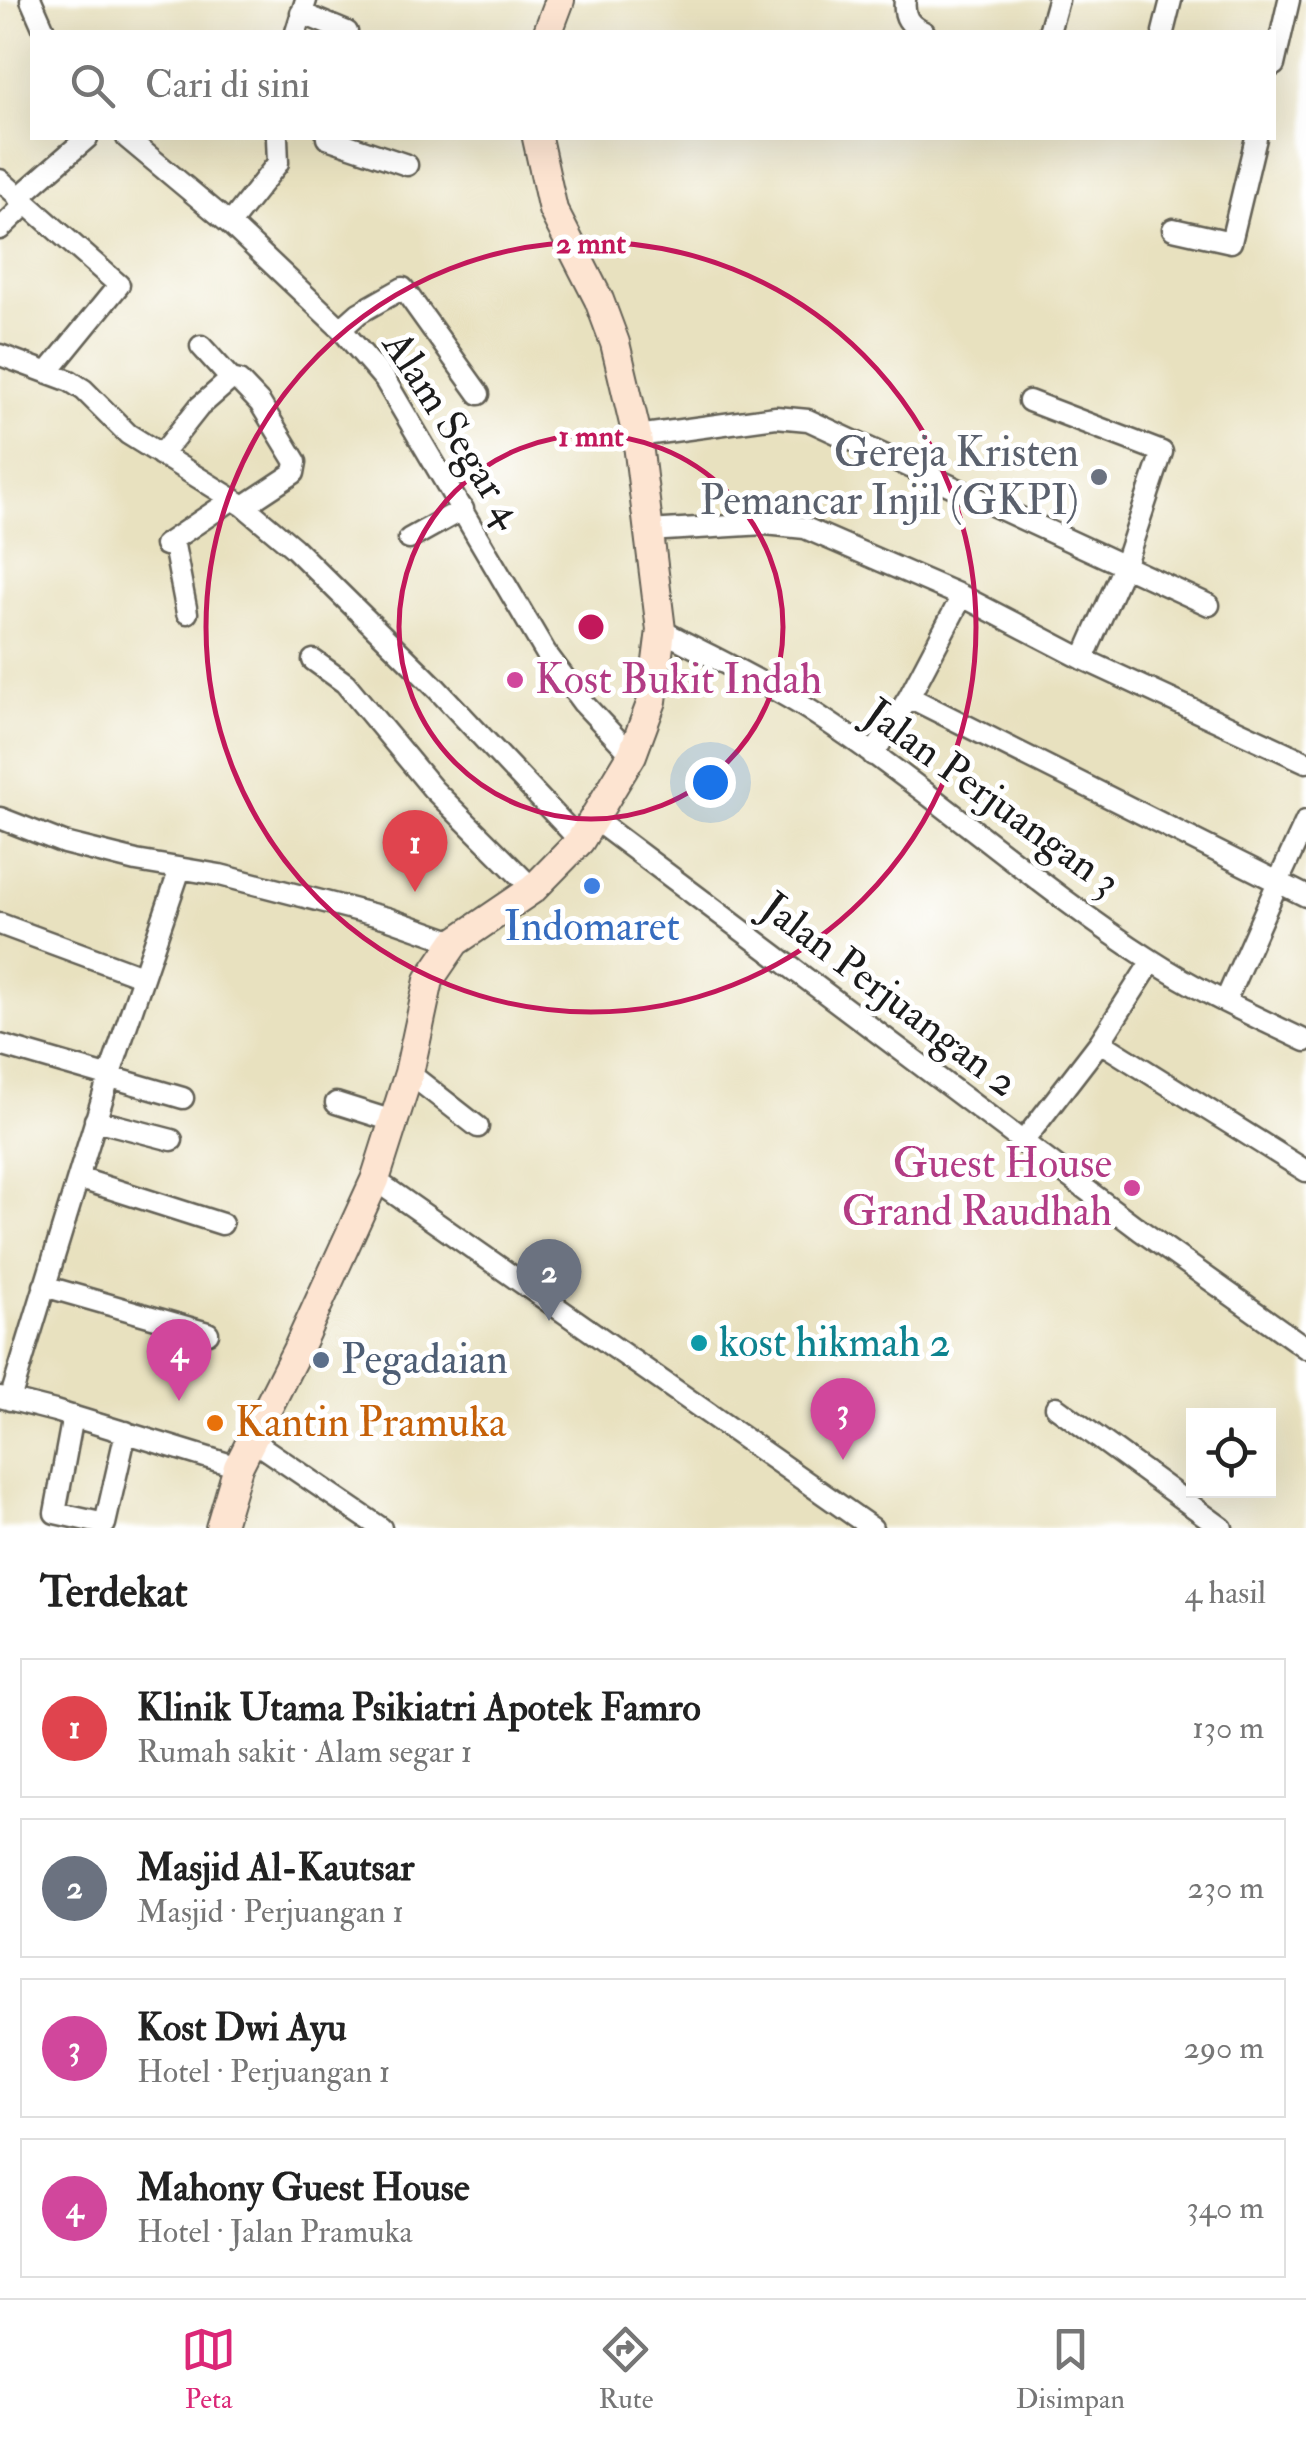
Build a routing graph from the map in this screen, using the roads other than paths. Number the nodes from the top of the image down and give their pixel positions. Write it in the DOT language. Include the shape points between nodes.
graph roads {
  1 [pos="31,0"];
  2 [pos="560,0"];
  3 [pos="905,0"];
  4 [pos="1058,0"];
  5 [pos="1170,0"];
  6 [pos="1289,0"];
  7 [pos="301,15"];
  8 [pos="44,30"];
  9 [pos="342,30"];
  10 [pos="549,30"];
  11 [pos="921,30"];
  12 [pos="1050,30"];
  13 [pos="1163,30"];
  14 [pos="1276,57"];
  15 [pos="85,140"];
  16 [pos="130,140"];
  17 [pos="276,140"];
  18 [pos="333,140"];
  19 [pos="537,140"];
  20 [pos="1256,140"];
  21 [pos="407,165"];
  22 [pos="0,180"];
  23 [pos="21,201"];
  24 [pos="230,224"];
  25 [pos="0,229"];
  26 [pos="1173,229"];
  27 [pos="341,328"];
  28 [pos="201,346"];
  29 [pos="0,355"];
  30 [pos="48,372"];
  31 [pos="231,379"];
  32 [pos="479,394"];
  33 [pos="1029,402"];
  34 [pos="637,436"];
  35 [pos="161,455"];
  36 [pos="238,503"];
  37 [pos="463,508"];
  38 [pos="648,532"];
  39 [pos="408,539"];
  40 [pos="1125,564"];
  41 [pos="962,596"];
  42 [pos="1209,606"];
  43 [pos="186,613"];
  44 [pos="660,630"];
  45 [pos="1083,659"];
  46 [pos="313,660"];
  47 [pos="909,698"];
  48 [pos="632,755"];
  49 [pos="873,756"];
  50 [pos="1306,762"];
  51 [pos="0,818"];
  52 [pos="1306,821"];
  53 [pos="587,830"];
  54 [pos="180,869"];
  55 [pos="1278,882"];
  56 [pos="533,889"];
  57 [pos="1306,896"];
  58 [pos="0,924"];
  59 [pos="455,942"];
  60 [pos="1152,961"];
  61 [pos="141,976"];
  62 [pos="1225,1002"];
  63 [pos="1306,1041"];
  64 [pos="1100,1042"];
  65 [pos="0,1045"];
  66 [pos="409,1072"];
  67 [pos="108,1077"];
  68 [pos="183,1098"];
  69 [pos="336,1103"];
  70 [pos="96,1120"];
  71 [pos="393,1121"];
  72 [pos="478,1127"];
  73 [pos="172,1140"];
  74 [pos="1022,1143"];
  75 [pos="1306,1171"];
  76 [pos="78,1178"];
  77 [pos="375,1180"];
  78 [pos="222,1224"];
  79 [pos="44,1286"];
  80 [pos="208,1334"];
  81 [pos="1306,1348"];
  82 [pos="5,1398"];
  83 [pos="1056,1407"];
  84 [pos="73,1416"];
  85 [pos="126,1432"];
  86 [pos="253,1441"];
  87 [pos="238,1467"];
  88 [pos="220,1528"];
  89 [pos="381,1528"];
  90 [pos="872,1528"];
  91 [pos="1222,1528"];
  1 -- 8 [label="street"];
  2 -- 10 [label="street"];
  3 -- 11 [label="street" via="904,14"];
  4 -- 12 [label="street"];
  5 -- 13 [label="street"];
  6 -- 14 [label="street"];
  7 -- 9 [label="street"];
  15 -- 23 [label="street"];
  16 -- 24 [label="street, Alam Segar 4"];
  17 -- 24 [label="street" via="278,163"];
  18 -- 21 [label="street"];
  19 -- 34 [label="street" via="553,210 615,343"];
  20 -- 26 [label="street" via="1232,242"];
  22 -- 23 [label="street"];
  23 -- 25 [label="street"];
  23 -- 30 [label="street" via="118,284"];
  24 -- 27 [label="street, Alam Segar 4"];
  27 -- 32 [label="street" via="403,288"];
  27 -- 37 [label="street, Alam Segar 4" via="385,380"];
  28 -- 31 [label="street"];
  29 -- 30 [label="street, Jalan Perjuangan 2"];
  30 -- 35 [label="street, Jalan Perjuangan 2" via="84,390 128,434"];
  31 -- 35 [label="street"];
  31 -- 36 [label="street" via="260,403 296,466 294,474"];
  33 -- 40 [label="street" via="1162,452"];
  34 -- 38 [label="street"];
  34 -- 40 [label="street" via="776,416 808,420"];
  35 -- 36 [label="street, Jalan Perjuangan 2"];
  36 -- 43 [label="street" via="169,543"];
  36 -- 53 [label="street, Jalan Perjuangan 2" via="294,548"];
  37 -- 39 [label="street"];
  37 -- 48 [label="street, Alam Segar 4" via="546,652"];
  38 -- 41 [label="street" via="765,524 805,528"];
  38 -- 44 [label="street"];
  40 -- 42 [label="street"];
  40 -- 45 [label="street"];
  41 -- 45 [label="street"];
  41 -- 47 [label="street"];
  44 -- 48 [label="street" via="652,701"];
  44 -- 49 [label="street, Jalan Perjuangan 3" via="812,712"];
  45 -- 50 [label="street"];
  46 -- 56 [label="street" via="344,683 433,789"];
  47 -- 49 [label="street"];
  47 -- 55 [label="street"];
  48 -- 53 [label="street"];
  49 -- 60 [label="street, Jalan Perjuangan 3"];
  51 -- 54 [label="street" via="64,843"];
  52 -- 55 [label="street"];
  53 -- 56 [label="street"];
  53 -- 74 [label="street, Jalan Perjuangan 2"];
  54 -- 59 [label="street" via="387,918"];
  54 -- 61 [label="street"];
  55 -- 57 [label="street"];
  55 -- 62 [label="street"];
  56 -- 59 [label="street"];
  58 -- 61 [label="street"];
  59 -- 66 [label="street" via="429,980"];
  60 -- 62 [label="street, Jalan Perjuangan 3"];
  60 -- 64 [label="street"];
  61 -- 67 [label="street"];
  62 -- 63 [label="street, Jalan Perjuangan 3"];
  64 -- 74 [label="street"];
  64 -- 75 [label="street"];
  65 -- 67 [label="street"];
  66 -- 71 [label="street"];
  66 -- 72 [label="street"];
  67 -- 68 [label="street"];
  67 -- 70 [label="street"];
  69 -- 71 [label="street"];
  70 -- 73 [label="street"];
  70 -- 76 [label="street"];
  71 -- 77 [label="street"];
  74 -- 81 [label="street, Jalan Perjuangan 2"];
  76 -- 78 [label="street"];
  76 -- 79 [label="street"];
  77 -- 86 [label="street"];
  77 -- 90 [label="street"];
  79 -- 80 [label="street"];
  79 -- 82 [label="street"];
  82 -- 84 [label="street"];
  83 -- 91 [label="street"];
  84 -- 85 [label="street"];
  84 -- 85 [label="street" via="55,1513 104,1524"];
  85 -- 87 [label="street"];
  86 -- 87 [label="street"];
  86 -- 89 [label="street"];
  87 -- 88 [label="street"];
}
